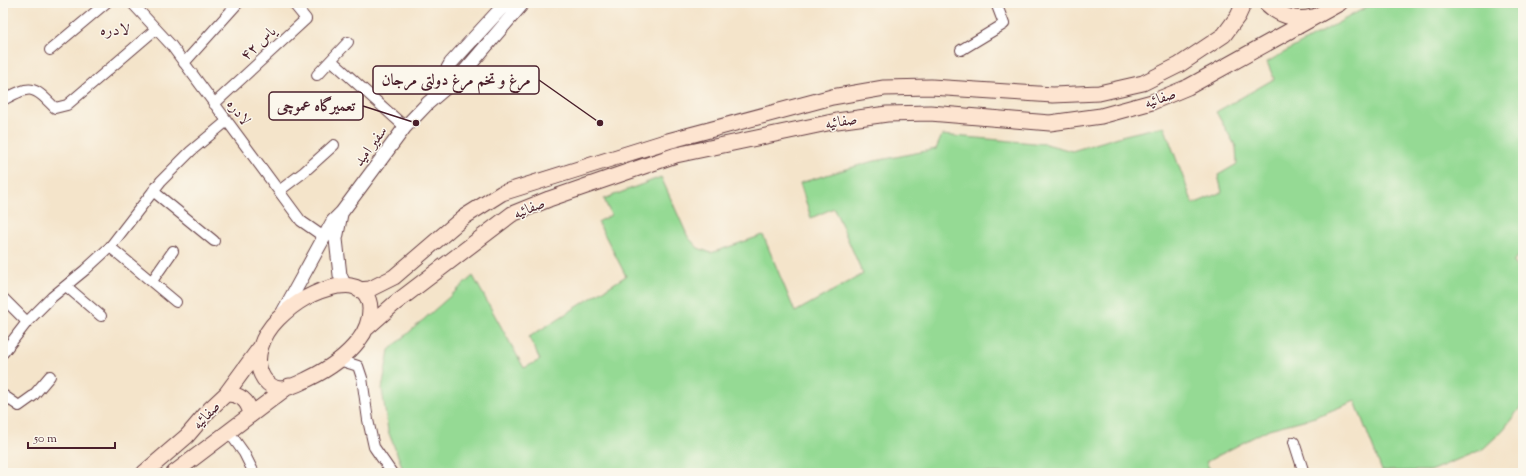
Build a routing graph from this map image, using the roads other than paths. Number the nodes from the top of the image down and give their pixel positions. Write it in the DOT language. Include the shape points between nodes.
graph roads {
  1 [pos="106,3"];
  2 [pos="132,3"];
  3 [pos="238,3"];
  4 [pos="506,3"];
  5 [pos="523,3"];
  6 [pos="996,3"];
  7 [pos="1244,3"];
  8 [pos="1266,3"];
  9 [pos="1335,3"];
  10 [pos="1340,3"];
  11 [pos="299,5"];
  12 [pos="1323,13"];
  13 [pos="156,29"];
  14 [pos="348,42"];
  15 [pos="50,50"];
  16 [pos="961,50"];
  17 [pos="331,60"];
  18 [pos="184,63"];
  19 [pos="317,75"];
  20 [pos="3,100"];
  21 [pos="428,103"];
  22 [pos="214,104"];
  23 [pos="227,121"];
  24 [pos="405,127"];
  25 [pos="334,145"];
  26 [pos="153,191"];
  27 [pos="279,191"];
  28 [pos="342,212"];
  29 [pos="324,237"];
  30 [pos="214,241"];
  31 [pos="110,247"];
  32 [pos="173,251"];
  33 [pos="152,281"];
  34 [pos="66,286"];
  35 [pos="345,286"];
  36 [pos="359,290"];
  37 [pos="3,298"];
  38 [pos="176,302"];
  39 [pos="101,316"];
  40 [pos="281,316"];
  41 [pos="27,322"];
  42 [pos="366,328"];
  43 [pos="260,348"];
  44 [pos="3,353"];
  45 [pos="339,360"];
  46 [pos="50,376"];
  47 [pos="289,386"];
  48 [pos="226,394"];
  49 [pos="3,395"];
  50 [pos="251,414"];
  51 [pos="229,432"];
  52 [pos="1294,442"];
  53 [pos="144,473"];
  54 [pos="174,473"];
  55 [pos="254,473"];
  56 [pos="392,473"];
  57 [pos="1304,473"];
  1 -- 15 [label="street"];
  2 -- 13 [label="street, لادره"];
  3 -- 18 [label="street"];
  4 -- 21 [label="street, سفیر امید" via="451,63"];
  5 -- 21 [label="street, سفیر امید" via="463,73"];
  6 -- 16 [label="street" via="1004,24"];
  7 -- 36 [label="main road, صفائیه" via="1238,16 1224,34 1179,65 1143,83 1100,94 1053,95 931,87 884,88 832,96 668,141 502,193 464,217 394,277 370,289"];
  8 -- 12 [label="main road" via="1278,13 1293,18 1308,18"];
  9 -- 12 [label="main road"];
  10 -- 12 [label="main road, صفائیه"];
  11 -- 22 [label="street, یاس ۴۲" via="306,19"];
  12 -- 42 [label="main road, صفائیه" via="1188,87 1152,102 1101,116 1050,123 930,113 887,114 837,121 676,155 512,214"];
  13 -- 18 [label="street, لادره"];
  13 -- 20 [label="street" via="68,105 55,108 38,92 25,89"];
  14 -- 17 [label="street"];
  17 -- 19 [label="street"];
  17 -- 24 [label="street"];
  18 -- 22 [label="street, لادره"];
  21 -- 24 [label="street, سفیر امید"];
  22 -- 23 [label="street, لادره"];
  23 -- 26 [label="street" via="191,151"];
  23 -- 27 [label="street, لادره"];
  24 -- 28 [label="street, سفیر امید"];
  25 -- 27 [label="street"];
  26 -- 30 [label="street"];
  26 -- 31 [label="street"];
  27 -- 29 [label="street, لادره" via="301,221"];
  28 -- 29 [label="street, سفیر امید" via="333,221"];
  28 -- 35 [label="street" via="336,239 340,275"];
  29 -- 40 [label="street, سفیر امید"];
  31 -- 33 [label="street"];
  31 -- 34 [label="street"];
  32 -- 33 [label="street"];
  33 -- 38 [label="street"];
  34 -- 39 [label="street"];
  34 -- 41 [label="street"];
  35 -- 36 [label="main road"];
  35 -- 40 [label="main road, صفائیه" via="309,295"];
  36 -- 42 [label="main road" via="364,292 370,303 369,324"];
  37 -- 41 [label="street"];
  40 -- 43 [label="main road, صفائیه" via="268,332"];
  41 -- 44 [label="street"];
  42 -- 45 [label="main road" via="359,340"];
  43 -- 47 [label="main road" via="258,362 268,384 279,389"];
  43 -- 48 [label="main road, صفائیه"];
  45 -- 47 [label="main road" via="317,374"];
  45 -- 56 [label="street" via="358,366 374,447"];
  46 -- 49 [label="street" via="33,396 20,406"];
  47 -- 50 [label="main road, صفائیه"];
  48 -- 50 [label="main road" via="234,394 246,401"];
  48 -- 53 [label="main road, صفائیه" via="187,436"];
  50 -- 51 [label="main road, صفائیه"];
  51 -- 54 [label="main road, صفائیه"];
  51 -- 55 [label="street"];
  52 -- 57 [label="street"];
}
